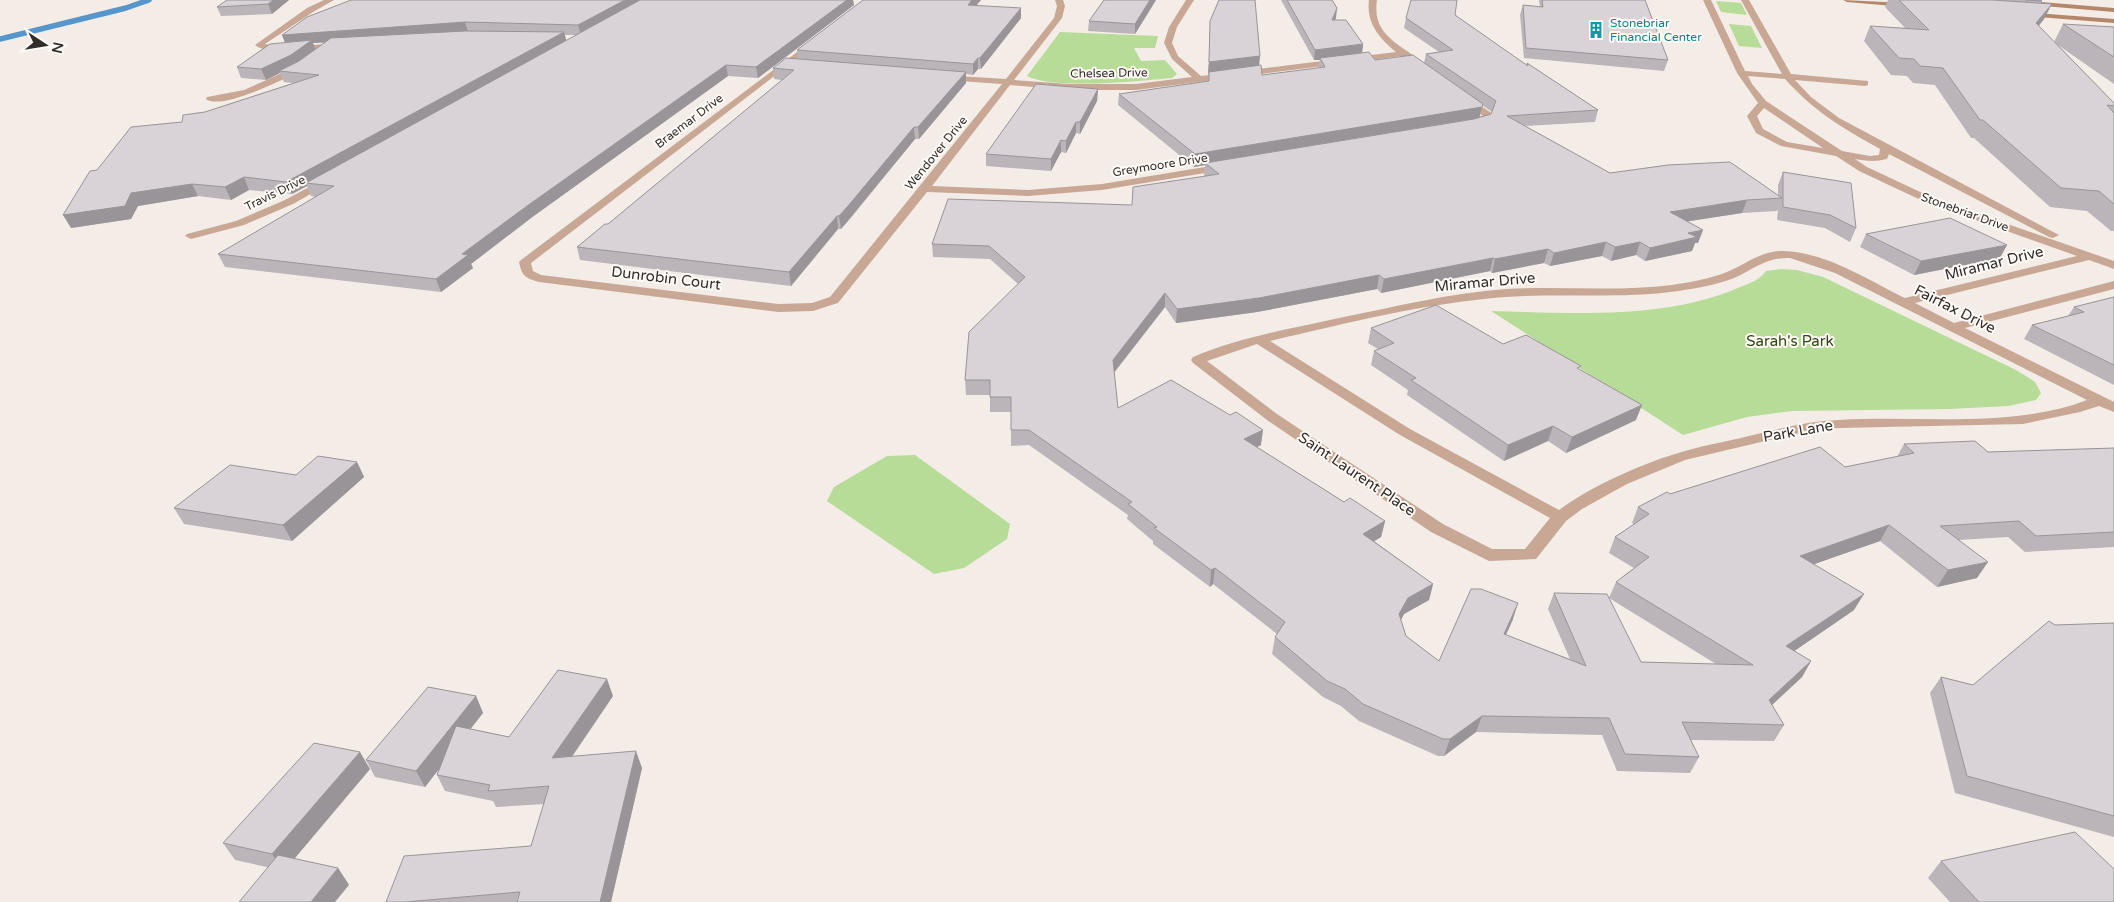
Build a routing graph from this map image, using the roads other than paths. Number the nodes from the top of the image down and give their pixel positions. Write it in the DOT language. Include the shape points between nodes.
graph roads {
  1 [pos="330,0"];
  2 [pos="1059,0"];
  3 [pos="1190,0"];
  4 [pos="1373,0"];
  5 [pos="1707,0"];
  6 [pos="1745,0"];
  7 [pos="1847,0"];
  8 [pos="2025,3"];
  9 [pos="1914,5"];
  10 [pos="2114,10"];
  11 [pos="2019,13"];
  12 [pos="2114,21"];
  13 [pos="822,35"];
  14 [pos="350,44"];
  15 [pos="332,45"];
  16 [pos="1404,53"];
  17 [pos="317,57"];
  18 [pos="309,62"];
  19 [pos="1741,73"];
  20 [pos="931,76"];
  21 [pos="1434,76"];
  22 [pos="1788,77"];
  23 [pos="1199,79"];
  24 [pos="1008,83"];
  25 [pos="1865,83"];
  26 [pos="1457,92"];
  27 [pos="210,100"];
  28 [pos="1764,103"];
  29 [pos="1462,128"];
  30 [pos="1885,148"];
  31 [pos="1843,156"];
  32 [pos="1238,165"];
  33 [pos="332,178"];
  34 [pos="924,189"];
  35 [pos="191,236"];
  36 [pos="1775,255"];
  37 [pos="2092,256"];
  38 [pos="525,262"];
  39 [pos="2114,265"];
  40 [pos="2114,284"];
  41 [pos="1905,302"];
  42 [pos="813,306"];
  43 [pos="1954,326"];
  44 [pos="1260,340"];
  45 [pos="1198,360"];
  46 [pos="2098,401"];
  47 [pos="2114,408"];
  48 [pos="1560,516"];
  49 [pos="1530,555"];
  1 -- 15 [label="street" via="260,45 276,50"];
  2 -- 24 [label="street, Wendover Drive" via="1058,18"];
  3 -- 23 [label="street" via="1173,27 1168,43 1175,57"];
  4 -- 16 [label="street" via="1372,20 1382,34"];
  5 -- 19 [label="street, Stonebriar Drive"];
  6 -- 22 [label="street, Stonebriar Drive"];
  7 -- 9 [label="main road"];
  8 -- 10 [label="main road"];
  11 -- 12 [label="main road"];
  13 -- 38 [label="street, Braemar Drive" via="789,64"];
  14 -- 15 [label="street"];
  15 -- 17 [label="street"];
  16 -- 21 [label="street"];
  16 -- 23 [label="street, Chelsea Drive"];
  18 -- 27 [label="street" via="258,90"];
  19 -- 22 [label="street"];
  19 -- 28 [label="street, Stonebriar Drive"];
  20 -- 24 [label="street, Chelsea Drive"];
  22 -- 25 [label="street"];
  22 -- 30 [label="street, Stonebriar Drive" via="1808,99 1836,120"];
  23 -- 24 [label="street, Chelsea Drive" via="1136,87"];
  24 -- 34 [label="street, Wendover Drive"];
  26 -- 29 [label="street" via="1487,114 1485,122"];
  28 -- 31 [label="street, Stonebriar Drive"];
  28 -- 31 [label="street, Stonebriar Drive" via="1752,116 1759,131 1784,144"];
  30 -- 31 [label="street, Stonebriar Drive" via="1883,156 1870,159"];
  30 -- 37 [label="street, Stonebriar Drive"];
  31 -- 37 [label="street, Stonebriar Drive" via="1929,200"];
  32 -- 34 [label="street, Greymoore Drive" via="1102,187 1028,193"];
  33 -- 35 [label="street, Travis Drive" via="289,202 240,223"];
  34 -- 42 [label="street, Wendover Drive" via="834,300"];
  36 -- 41 [label="street, Fairfax Drive" via="1804,258 1839,270"];
  36 -- 44 [label="street, Miramar Drive" via="1739,272 1686,287 1633,293 1508,294 1437,301"];
  37 -- 39 [label="street, Stonebriar Drive"];
  37 -- 41 [label="street, Miramar Drive"];
  38 -- 42 [label="street, Dunrobin Court" via="527,273 539,278 778,308"];
  40 -- 43 [label="street"];
  41 -- 43 [label="street, Fairfax Drive"];
  43 -- 46 [label="street, Fairfax Drive"];
  44 -- 45 [label="street, Miramar Drive"];
  44 -- 48 [label="street" via="1405,432"];
  45 -- 49 [label="street, Saint Laurent Place" via="1272,417 1437,528 1489,555"];
  46 -- 47 [label="street, Fairfax Drive"];
  46 -- 48 [label="street, Park Lane" via="2023,420 1808,427 1680,457 1622,481 1576,504"];
  48 -- 49 [label="street, Park Lane"];
}
